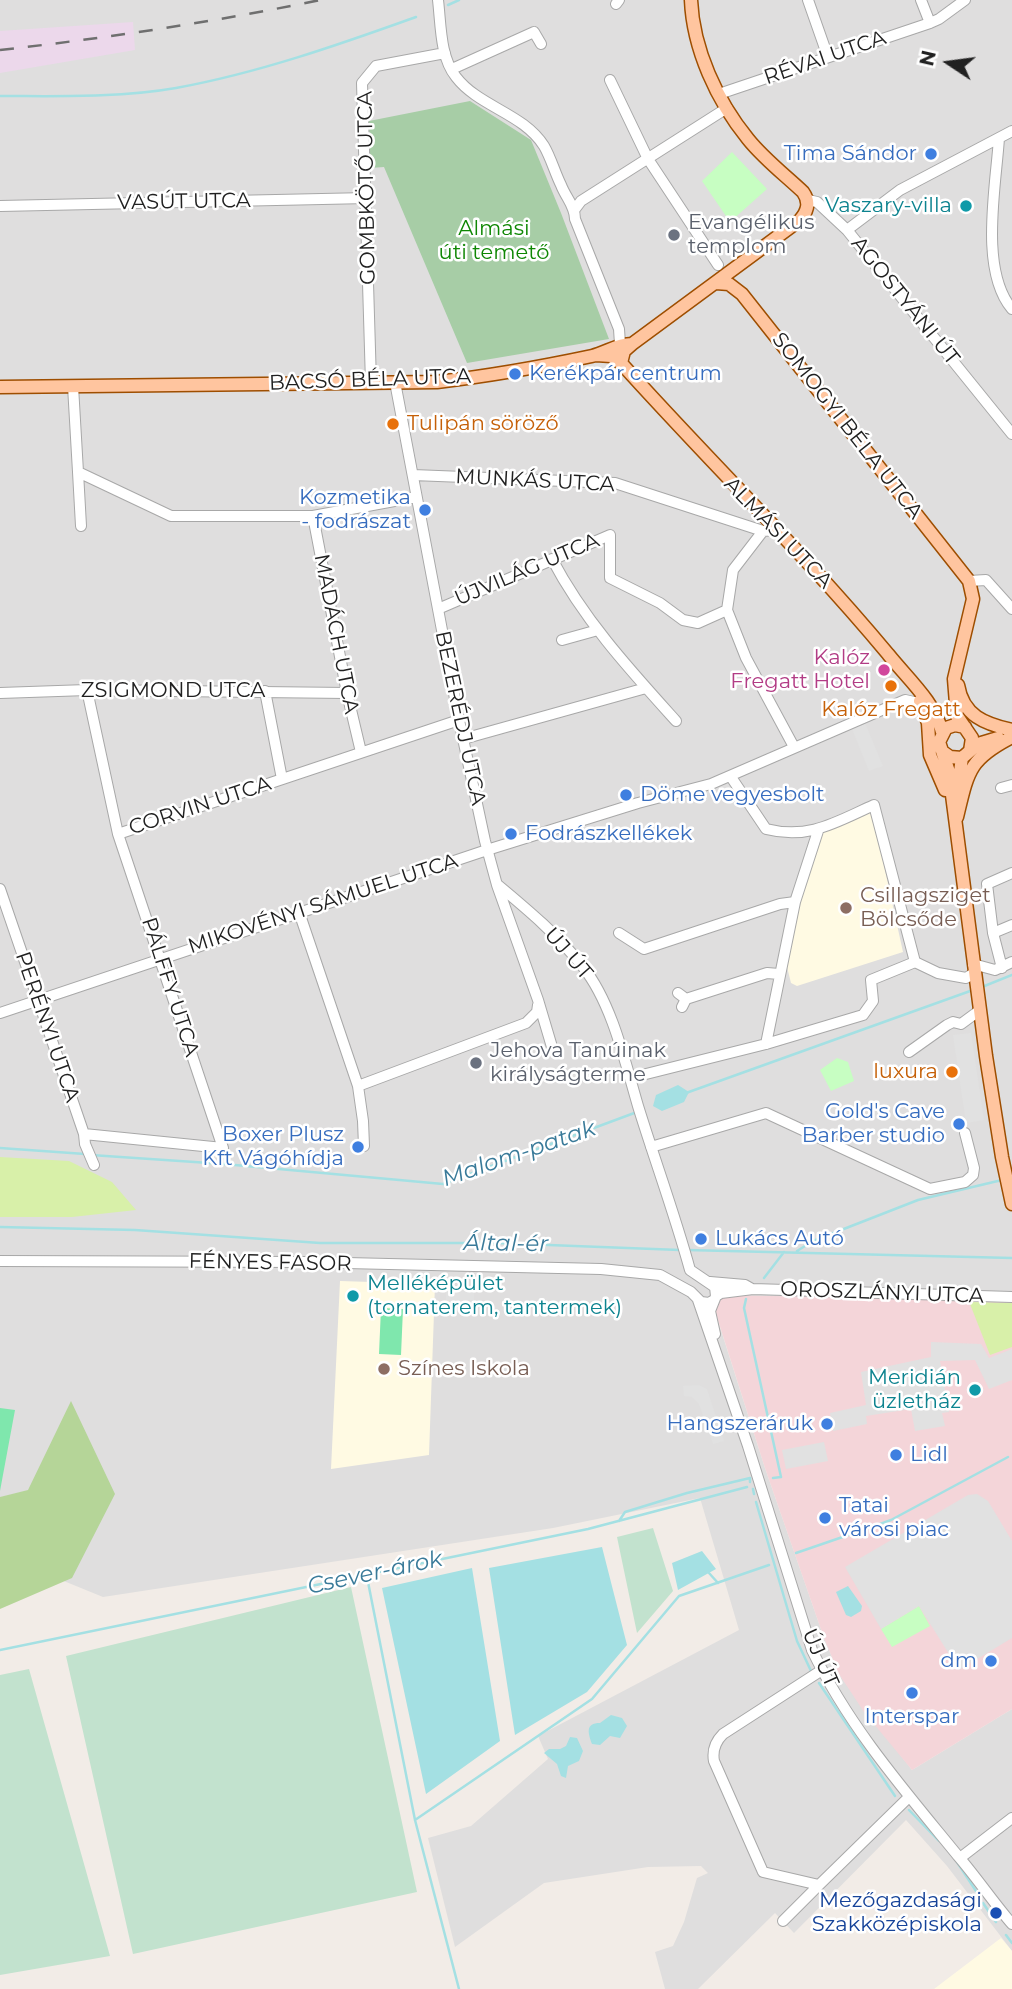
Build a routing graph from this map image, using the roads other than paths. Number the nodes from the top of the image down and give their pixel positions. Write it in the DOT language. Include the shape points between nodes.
graph roads {
  1 [pos="438,0"];
  2 [pos="691,0"];
  3 [pos="808,0"];
  4 [pos="921,0"];
  5 [pos="965,0"];
  6 [pos="930,23"];
  7 [pos="541,44"];
  8 [pos="445,53"];
  9 [pos="828,57"];
  10 [pos="452,69"];
  11 [pos="610,80"];
  12 [pos="719,94"];
  13 [pos="727,108"];
  14 [pos="1012,131"];
  15 [pos="999,138"];
  16 [pos="648,159"];
  17 [pos="368,198"];
  18 [pos="808,200"];
  19 [pos="0,206"];
  20 [pos="575,209"];
  21 [pos="847,229"];
  22 [pos="718,265"];
  23 [pos="738,268"];
  24 [pos="716,283"];
  25 [pos="1012,286"];
  26 [pos="999,288"];
  27 [pos="742,294"];
  28 [pos="1012,309"];
  29 [pos="626,344"];
  30 [pos="596,355"];
  31 [pos="621,363"];
  32 [pos="371,383"];
  33 [pos="396,383"];
  34 [pos="73,386"];
  35 [pos="0,387"];
  36 [pos="1012,434"];
  37 [pos="78,472"];
  38 [pos="413,475"];
  39 [pos="416,497"];
  40 [pos="313,516"];
  41 [pos="81,526"];
  42 [pos="770,531"];
  43 [pos="552,559"];
  44 [pos="970,581"];
  45 [pos="438,609"];
  46 [pos="1012,609"];
  47 [pos="727,610"];
  48 [pos="597,629"];
  49 [pos="562,640"];
  50 [pos="958,660"];
  51 [pos="901,671"];
  52 [pos="911,687"];
  53 [pos="646,688"];
  54 [pos="87,690"];
  55 [pos="265,691"];
  56 [pos="0,693"];
  57 [pos="347,693"];
  58 [pos="905,700"];
  59 [pos="923,707"];
  60 [pos="459,720"];
  61 [pos="676,720"];
  62 [pos="967,729"];
  63 [pos="942,732"];
  64 [pos="1012,733"];
  65 [pos="463,739"];
  66 [pos="794,747"];
  67 [pos="361,752"];
  68 [pos="943,752"];
  69 [pos="966,754"];
  70 [pos="731,777"];
  71 [pos="282,779"];
  72 [pos="956,824"];
  73 [pos="818,831"];
  74 [pos="118,834"];
  75 [pos="487,850"];
  76 [pos="1012,873"];
  77 [pos="497,885"];
  78 [pos="0,889"];
  79 [pos="795,902"];
  80 [pos="299,912"];
  81 [pos="1012,925"];
  82 [pos="619,933"];
  83 [pos="993,933"];
  84 [pos="161,958"];
  85 [pos="915,962"];
  86 [pos="1007,965"];
  87 [pos="779,974"];
  88 [pos="975,978"];
  89 [pos="682,999"];
  90 [pos="538,1000"];
  91 [pos="37,1001"];
  92 [pos="979,1010"];
  93 [pos="0,1013"];
  94 [pos="766,1044"];
  95 [pos="552,1047"];
  96 [pos="909,1052"];
  97 [pos="630,1078"];
  98 [pos="358,1086"];
  99 [pos="965,1133"];
  100 [pos="84,1139"];
  101 [pos="364,1146"];
  102 [pos="651,1147"];
  103 [pos="94,1165"];
  104 [pos="1012,1204"];
  105 [pos="0,1261"];
  106 [pos="686,1268"];
  107 [pos="665,1277"];
  108 [pos="710,1282"];
  109 [pos="683,1287"];
  110 [pos="753,1289"];
  111 [pos="1012,1297"];
  112 [pos="715,1298"];
  113 [pos="698,1300"];
  114 [pos="715,1347"];
  115 [pos="822,1670"];
  116 [pos="909,1797"];
  117 [pos="1012,1818"];
  118 [pos="960,1858"];
  119 [pos="819,1885"];
  120 [pos="783,1921"];
  121 [pos="1012,1924"];
  1 -- 8 [label="street"];
  2 -- 12 [label="main road, AGOSTYÁNI ÚT" via="699,46"];
  3 -- 9 [label="street"];
  4 -- 6 [label="street"];
  5 -- 6 [label="street, RÉVAI UTCA"];
  6 -- 9 [label="street, RÉVAI UTCA"];
  7 -- 10 [label="street" via="534,32"];
  8 -- 10 [label="street"];
  8 -- 17 [label="street, GOMBKÖTŐ UTCA" via="376,66 362,83"];
  9 -- 12 [label="street, RÉVAI UTCA"];
  10 -- 20 [label="street" via="471,92 538,138"];
  11 -- 16 [label="street"];
  12 -- 13 [label="main road, AGOSTYÁNI ÚT"];
  13 -- 16 [label="street"];
  13 -- 18 [label="main road, AGOSTYÁNI ÚT" via="749,141"];
  14 -- 15 [label="street"];
  15 -- 21 [label="street" via="900,190"];
  15 -- 26 [label="street" via="992,235"];
  16 -- 20 [label="street"];
  16 -- 22 [label="street"];
  17 -- 19 [label="street, VASÚT UTCA"];
  17 -- 32 [label="street, GOMBKÖTŐ UTCA"];
  18 -- 21 [label="street, AGOSTYÁNI ÚT" via="817,202"];
  18 -- 23 [label="main road, BACSÓ BÉLA UTCA" via="800,220"];
  20 -- 29 [label="street" via="575,219"];
  21 -- 36 [label="street, AGOSTYÁNI ÚT"];
  23 -- 24 [label="main road, BACSÓ BÉLA UTCA"];
  23 -- 27 [label="main road"];
  24 -- 27 [label="main road, SOMOGYI BÉLA UTCA" via="729,284"];
  24 -- 29 [label="main road, BACSÓ BÉLA UTCA"];
  25 -- 26 [label="street"];
  26 -- 28 [label="street"];
  27 -- 44 [label="main road, SOMOGYI BÉLA UTCA"];
  29 -- 30 [label="main road, BACSÓ BÉLA UTCA"];
  29 -- 31 [label="main road"];
  30 -- 31 [label="main road, ALMÁSI UTCA" via="611,356"];
  30 -- 33 [label="main road, BACSÓ BÉLA UTCA" via="474,378"];
  31 -- 42 [label="main road, ALMÁSI UTCA"];
  32 -- 33 [label="main road, BACSÓ BÉLA UTCA"];
  32 -- 34 [label="main road, BACSÓ BÉLA UTCA"];
  33 -- 38 [label="street, BEZERÉDJ UTCA"];
  34 -- 35 [label="main road, BACSÓ BÉLA UTCA"];
  34 -- 37 [label="street"];
  37 -- 40 [label="street" via="171,516"];
  37 -- 41 [label="street"];
  38 -- 39 [label="street, BEZERÉDJ UTCA"];
  38 -- 42 [label="street, MUNKÁS UTCA" via="615,483"];
  39 -- 40 [label="street"];
  39 -- 45 [label="street, BEZERÉDJ UTCA"];
  40 -- 57 [label="street, MADÁCH UTCA"];
  42 -- 47 [label="street" via="733,570"];
  42 -- 51 [label="main road, ALMÁSI UTCA" via="838,596"];
  43 -- 45 [label="street, ÚJVILÁG UTCA"];
  43 -- 47 [label="street, ÚJVILÁG UTCA" via="610,535 610,578 683,620 698,623"];
  43 -- 48 [label="street" via="569,592"];
  44 -- 46 [label="street" via="986,580"];
  44 -- 50 [label="main road" via="973,598"];
  45 -- 60 [label="street, BEZERÉDJ UTCA"];
  47 -- 66 [label="street" via="746,658"];
  48 -- 49 [label="street"];
  48 -- 53 [label="street"];
  50 -- 62 [label="main road" via="957,716"];
  50 -- 64 [label="main road" via="965,705 985,724"];
  51 -- 52 [label="main road"];
  51 -- 63 [label="main road, ALMÁSI UTCA" via="937,717"];
  52 -- 58 [label="street"];
  52 -- 59 [label="main road"];
  53 -- 61 [label="street"];
  53 -- 65 [label="street"];
  54 -- 55 [label="street, ZSIGMOND UTCA"];
  54 -- 56 [label="street, ZSIGMOND UTCA"];
  54 -- 74 [label="street, PÁLFFY UTCA"];
  55 -- 57 [label="street, ZSIGMOND UTCA"];
  55 -- 71 [label="street, CORVIN UTCA"];
  57 -- 67 [label="street, MADÁCH UTCA"];
  58 -- 59 [label="street"];
  58 -- 66 [label="street, MIKOVÉNYI SÁMUEL UTCA"];
  59 -- 72 [label="main road" via="930,755"];
  60 -- 65 [label="street, BEZERÉDJ UTCA"];
  60 -- 67 [label="street, CORVIN UTCA"];
  62 -- 63 [label="main road" via="950,726"];
  62 -- 64 [label="main road"];
  62 -- 69 [label="main road" via="972,742"];
  63 -- 68 [label="main road"];
  64 -- 69 [label="main road" via="985,741"];
  64 -- 72 [label="main road" via="974,763"];
  65 -- 75 [label="street, BEZERÉDJ UTCA"];
  66 -- 70 [label="street, MIKOVÉNYI SÁMUEL UTCA"];
  67 -- 71 [label="street, CORVIN UTCA"];
  68 -- 69 [label="main road" via="950,757"];
  68 -- 72 [label="main road"];
  69 -- 72 [label="main road" via="958,772"];
  70 -- 73 [label="street" via="766,829 785,834"];
  70 -- 75 [label="street, MIKOVÉNYI SÁMUEL UTCA"];
  71 -- 74 [label="street, CORVIN UTCA"];
  72 -- 88 [label="main road"];
  73 -- 79 [label="street"];
  73 -- 85 [label="street" via="874,805"];
  74 -- 84 [label="street, PÁLFFY UTCA"];
  75 -- 77 [label="street, BEZERÉDJ UTCA"];
  75 -- 80 [label="street, MIKOVÉNYI SÁMUEL UTCA"];
  76 -- 83 [label="street" via="987,884"];
  77 -- 90 [label="street, BEZERÉDJ UTCA"];
  77 -- 97 [label="street, ÚJ ÚT" via="584,967 612,1024"];
  78 -- 91 [label="street, PERÉNYI UTCA"];
  79 -- 82 [label="street" via="644,948"];
  79 -- 87 [label="street"];
  80 -- 84 [label="street, MIKOVÉNYI SÁMUEL UTCA"];
  80 -- 98 [label="street"];
  81 -- 83 [label="street"];
  83 -- 86 [label="street"];
  84 -- 91 [label="street, MIKOVÉNYI SÁMUEL UTCA"];
  84 -- 100 [label="street, PÁLFFY UTCA" via="223,1148"];
  85 -- 88 [label="street" via="938,973"];
  85 -- 94 [label="street" via="872,980 873,1002 863,1014"];
  86 -- 88 [label="street"];
  87 -- 89 [label="street" via="767,973"];
  87 -- 94 [label="street"];
  88 -- 92 [label="main road"];
  90 -- 95 [label="street, BEZERÉDJ UTCA"];
  90 -- 98 [label="street" via="537,1012 526,1023"];
  91 -- 93 [label="street, MIKOVÉNYI SÁMUEL UTCA"];
  91 -- 100 [label="street, PERÉNYI UTCA"];
  92 -- 96 [label="street" via="961,1024 947,1025"];
  92 -- 104 [label="main road"];
  94 -- 97 [label="street"];
  97 -- 102 [label="street, ÚJ ÚT"];
  98 -- 101 [label="street"];
  99 -- 102 [label="street" via="973,1175 965,1182 930,1189 766,1114"];
  100 -- 103 [label="street, PERÉNYI UTCA"];
  102 -- 106 [label="street, ÚJ ÚT"];
  105 -- 107 [label="street, FÉNYES FASOR" via="601,1269"];
  106 -- 107 [label="street, FÉNYES FASOR"];
  106 -- 108 [label="street"];
  106 -- 109 [label="street, ÚJ ÚT" via="680,1282"];
  107 -- 109 [label="street, FÉNYES FASOR"];
  108 -- 110 [label="street, OROSZLÁNYI UTCA"];
  108 -- 112 [label="street"];
  109 -- 113 [label="street, FÉNYES FASOR"];
  110 -- 111 [label="street, OROSZLÁNYI UTCA"];
  110 -- 112 [label="street, OROSZLÁNYI UTCA"];
  112 -- 113 [label="street, OROSZLÁNYI UTCA" via="706,1303"];
  112 -- 114 [label="street, ÚJ ÚT" via="710,1311"];
  113 -- 114 [label="street, ÚJ ÚT"];
  114 -- 115 [label="street, ÚJ ÚT"];
  115 -- 116 [label="street, ÚJ ÚT"];
  115 -- 119 [label="street" via="723,1734 713,1755 763,1872"];
  116 -- 118 [label="street, ÚJ ÚT"];
  116 -- 119 [label="street"];
  117 -- 118 [label="street"];
  118 -- 121 [label="street, ÚJ ÚT"];
  119 -- 120 [label="street"];
}
